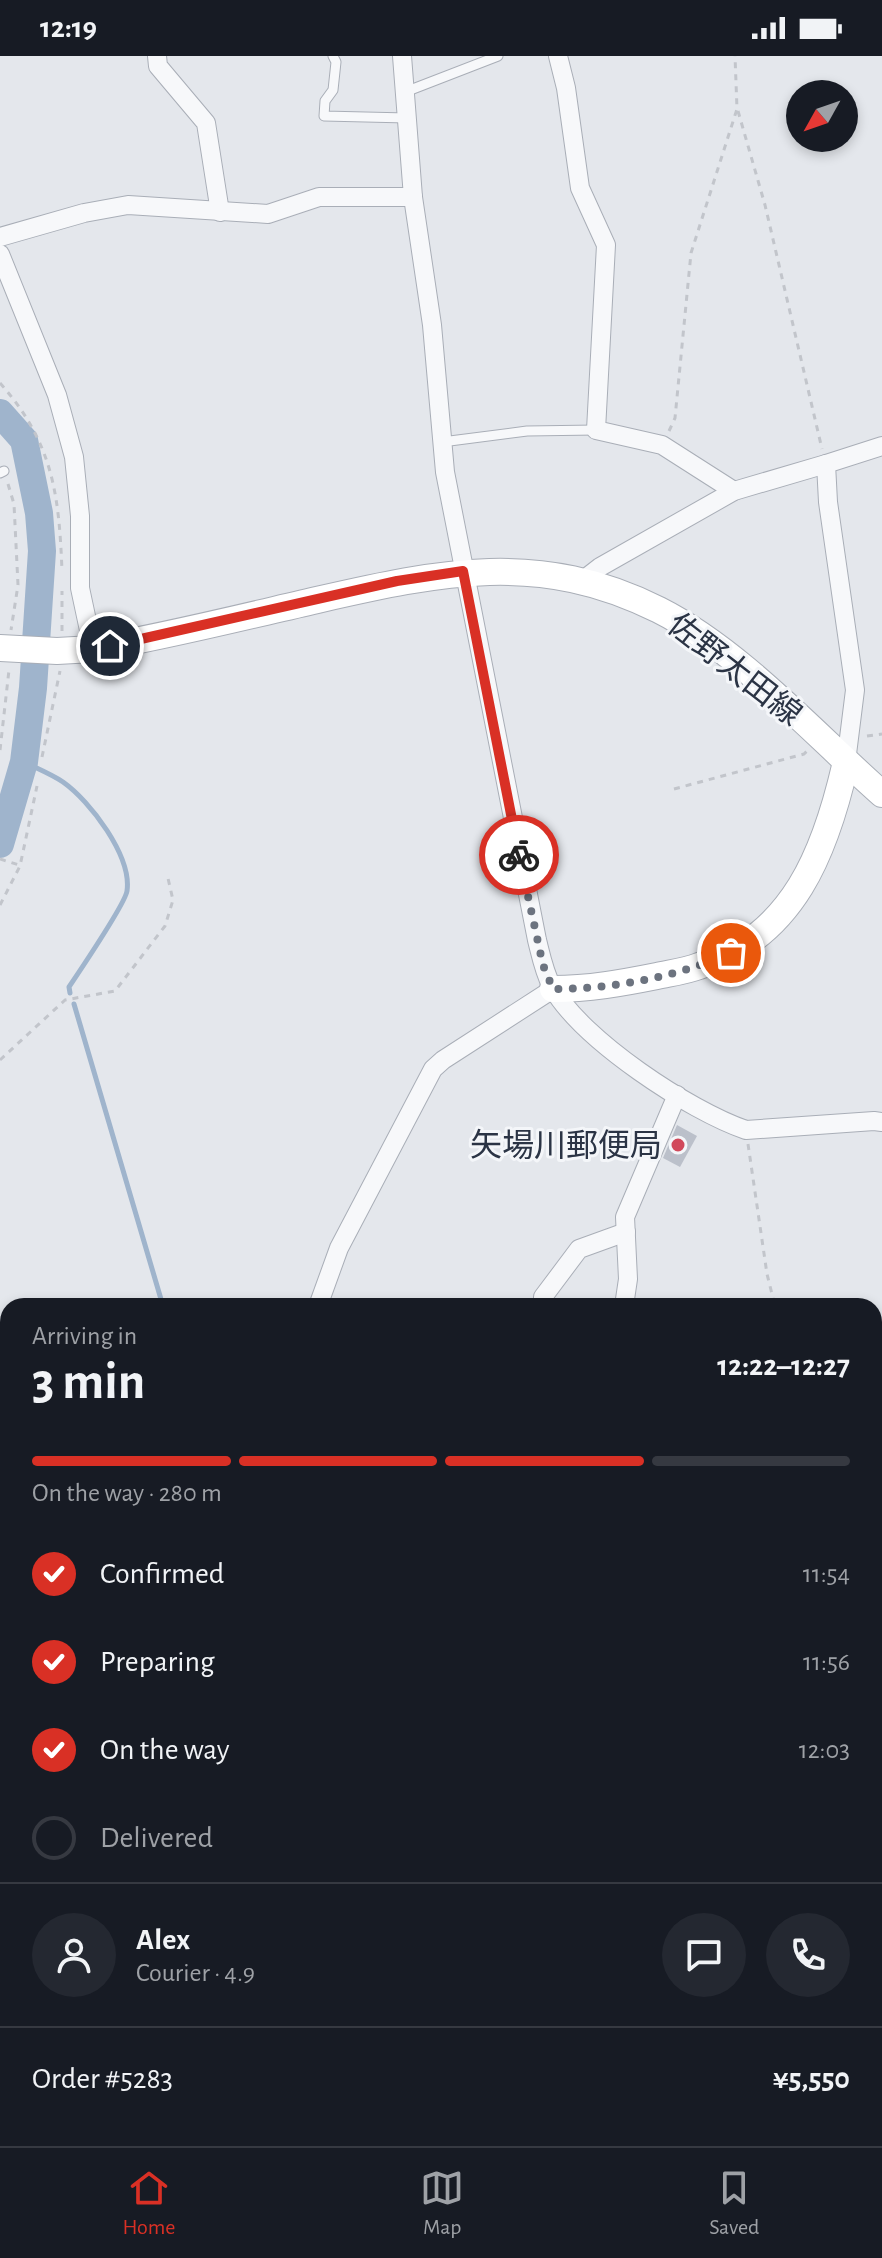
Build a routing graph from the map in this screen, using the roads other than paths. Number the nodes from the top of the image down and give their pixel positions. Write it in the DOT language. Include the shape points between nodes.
graph roads {
  1 [pos="157,56"];
  2 [pos="333,56"];
  3 [pos="402,56"];
  4 [pos="498,56"];
  5 [pos="558,56"];
  6 [pos="405,92"];
  7 [pos="407,118"];
  8 [pos="413,197"];
  9 [pos="220,212"];
  10 [pos="0,237"];
  11 [pos="0,254"];
  12 [pos="596,430"];
  13 [pos="442,442"];
  14 [pos="882,446"];
  15 [pos="826,464"];
  16 [pos="734,491"];
  17 [pos="463,571"];
  18 [pos="582,581"];
  19 [pos="8,649"];
  20 [pos="93,649"];
  21 [pos="846,762"];
  22 [pos="882,794"];
  23 [pos="553,989"];
  24 [pos="677,1095"];
  25 [pos="882,1122"];
  26 [pos="626,1232"];
  27 [pos="321,1298"];
  28 [pos="543,1298"];
  29 [pos="625,1298"];
  1 -- 9 [label="street" via="158,66 206,123"];
  2 -- 7 [label="lane" via="333,90 324,116"];
  3 -- 6 [label="street"];
  4 -- 6 [label="lane"];
  5 -- 12 [label="street" via="580,188 606,245"];
  6 -- 7 [label="street"];
  7 -- 8 [label="street"];
  8 -- 9 [label="street" via="319,197 268,214"];
  8 -- 13 [label="street"];
  9 -- 10 [label="street" via="128,205"];
  11 -- 20 [label="street" via="57,395 74,457 80,588"];
  12 -- 13 [label="lane" via="527,431"];
  12 -- 16 [label="street" via="662,445"];
  13 -- 17 [label="street"];
  14 -- 15 [label="street"];
  15 -- 16 [label="street"];
  15 -- 21 [label="street" via="855,690"];
  16 -- 18 [label="street"];
  17 -- 18 [label="main road, 佐野太田線"];
  17 -- 20 [label="main road, 佐野太田線"];
  17 -- 23 [label="street" via="537,940"];
  18 -- 21 [label="main road, 佐野太田線" via="660,611 707,640"];
  19 -- 20 [label="main road, 佐野太田線"];
  21 -- 22 [label="main road, 佐野太田線"];
  21 -- 23 [label="main road" via="810,871 790,902 752,940 700,966 612,985"];
  23 -- 24 [label="street" via="591,1033"];
  23 -- 27 [label="street" via="433,1069 339,1248"];
  24 -- 25 [label="street" via="746,1130"];
  24 -- 26 [label="street" via="625,1217"];
  26 -- 28 [label="street" via="579,1249"];
  26 -- 29 [label="street"];
}
